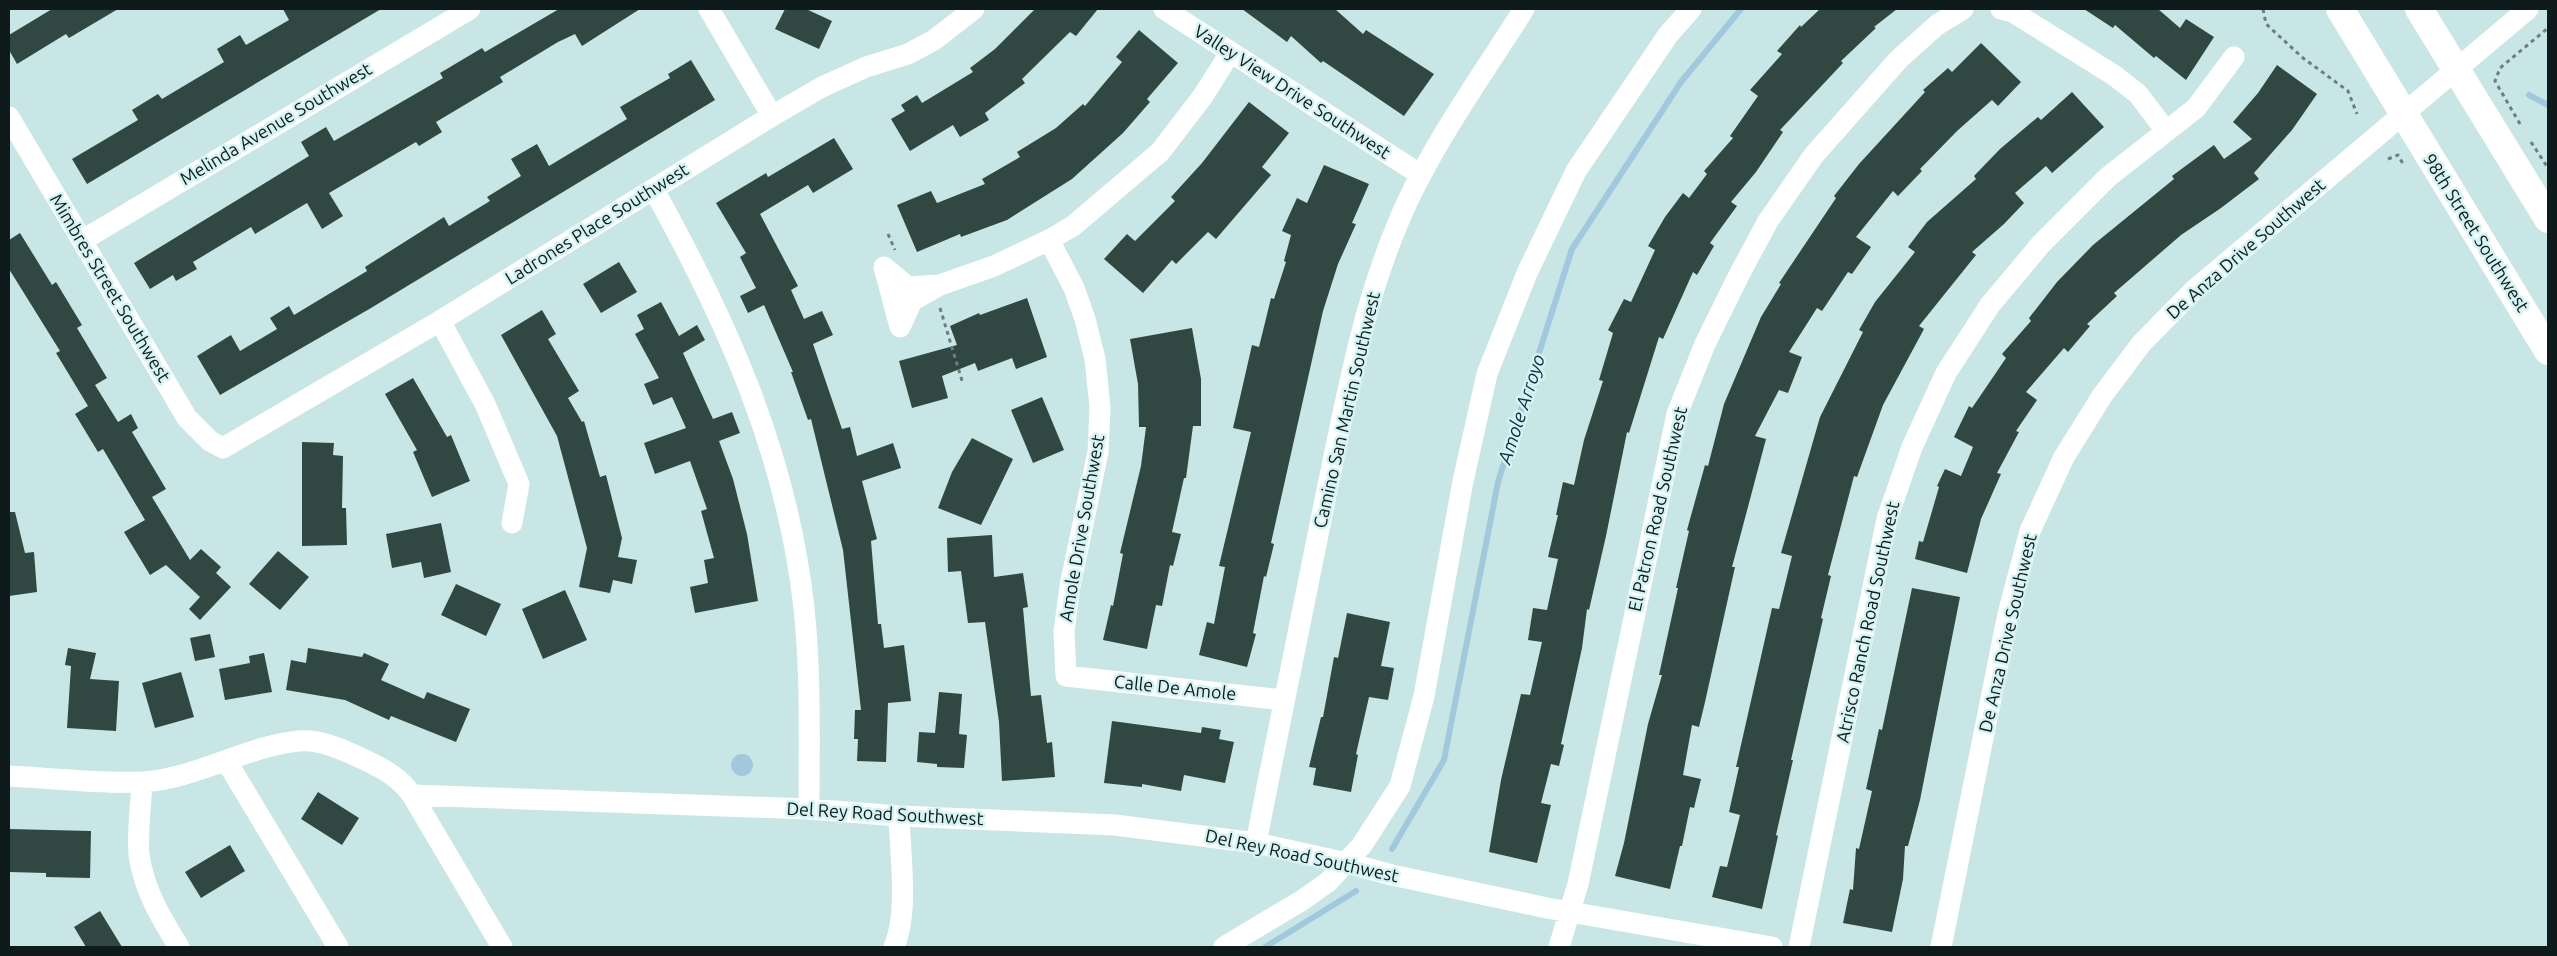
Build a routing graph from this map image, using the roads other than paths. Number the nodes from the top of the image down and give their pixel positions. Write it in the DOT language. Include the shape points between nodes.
graph roads {
  1 [pos="470,9"];
  2 [pos="709,9"];
  3 [pos="974,9"];
  4 [pos="1164,9"];
  5 [pos="1524,9"];
  6 [pos="1691,9"];
  7 [pos="1962,9"];
  8 [pos="2000,9"];
  9 [pos="2340,9"];
  10 [pos="2418,9"];
  11 [pos="2528,9"];
  12 [pos="1230,52"];
  13 [pos="2234,57"];
  14 [pos="2456,69"];
  15 [pos="2403,115"];
  16 [pos="772,116"];
  17 [pos="9,117"];
  18 [pos="2166,131"];
  19 [pos="1421,175"];
  20 [pos="654,190"];
  21 [pos="2548,219"];
  22 [pos="83,240"];
  23 [pos="1050,240"];
  24 [pos="940,295"];
  25 [pos="440,321"];
  26 [pos="2548,351"];
  27 [pos="223,448"];
  28 [pos="512,523"];
  29 [pos="1066,676"];
  30 [pos="1283,700"];
  31 [pos="227,762"];
  32 [pos="9,776"];
  33 [pos="142,782"];
  34 [pos="412,795"];
  35 [pos="809,809"];
  36 [pos="899,816"];
  37 [pos="1256,843"];
  38 [pos="1349,863"];
  39 [pos="1572,912"];
  40 [pos="179,947"];
  41 [pos="338,947"];
  42 [pos="502,947"];
  43 [pos="894,947"];
  44 [pos="1224,947"];
  45 [pos="1559,947"];
  46 [pos="1772,947"];
  47 [pos="1799,947"];
  48 [pos="1941,947"];
  1 -- 22 [label="street, Melinda Avenue Southwest"];
  2 -- 16 [label="street"];
  3 -- 16 [label="street, Ladrones Place Southwest" via="934,40 908,54 822,86"];
  4 -- 12 [label="street, Valley View Drive Southwest"];
  5 -- 19 [label="street, Camino San Martin Southwest"];
  6 -- 38 [label="street" via="1668,35 1576,171 1527,273 1487,374 1463,481 1424,696 1400,786"];
  7 -- 39 [label="street, El Patron Road Southwest" via="1937,25 1899,59 1814,155 1768,221 1705,344 1677,414"];
  8 -- 18 [label="street" via="2013,12 2115,76 2138,94"];
  9 -- 15 [label="main road, 98th Street Southwest"];
  10 -- 14 [label="main road"];
  11 -- 14 [label="street, De Anza Drive Southwest"];
  12 -- 19 [label="street, Valley View Drive Southwest"];
  12 -- 23 [label="street" via="1203,96 1160,152 1074,226"];
  13 -- 18 [label="street, Atrisco Ranch Road Southwest" via="2196,108"];
  14 -- 15 [label="street, De Anza Drive Southwest"];
  14 -- 21 [label="main road"];
  15 -- 26 [label="main road, 98th Street Southwest"];
  15 -- 48 [label="street, De Anza Drive Southwest" via="2193,291 2141,344 2102,396 2064,457 2030,531 2008,614"];
  16 -- 20 [label="street, Ladrones Place Southwest"];
  17 -- 22 [label="street, Mimbres Street Southwest"];
  18 -- 47 [label="street, Atrisco Ranch Road Southwest" via="2108,178 2041,244 1990,305 1946,374 1912,447 1887,519"];
  19 -- 30 [label="street, Camino San Martin Southwest" via="1398,223 1375,286 1356,356"];
  20 -- 25 [label="street, Ladrones Place Southwest"];
  20 -- 35 [label="street" via="695,263 735,350 766,432 787,512 804,607 810,687"];
  22 -- 27 [label="street, Mimbres Street Southwest" via="187,418 210,441"];
  23 -- 24 [label="street"];
  23 -- 29 [label="street, Amole Drive Southwest" via="1085,319 1095,359 1100,407 1098,452 1070,586 1064,632"];
  25 -- 27 [label="street, Ladrones Place Southwest"];
  25 -- 28 [label="street" via="485,404 519,484"];
  29 -- 30 [label="street, Calle De Amole"];
  30 -- 37 [label="street, Camino San Martin Southwest"];
  31 -- 33 [label="street"];
  31 -- 34 [label="street" via="258,750 300,741 322,744 348,752 390,772"];
  31 -- 41 [label="street"];
  32 -- 33 [label="street"];
  33 -- 40 [label="street" via="139,854 146,885 157,912"];
  34 -- 35 [label="street, Del Rey Road Southwest"];
  34 -- 42 [label="street"];
  35 -- 36 [label="street, Del Rey Road Southwest"];
  36 -- 37 [label="street, Del Rey Road Southwest" via="1115,825"];
  36 -- 43 [label="street" via="901,905 899,936"];
  37 -- 38 [label="street, Del Rey Road Southwest"];
  38 -- 39 [label="street, Del Rey Road Southwest"];
  38 -- 44 [label="street" via="1302,901"];
  39 -- 45 [label="street, El Patron Road Southwest"];
  39 -- 46 [label="street, Del Rey Road Southwest"];
}
